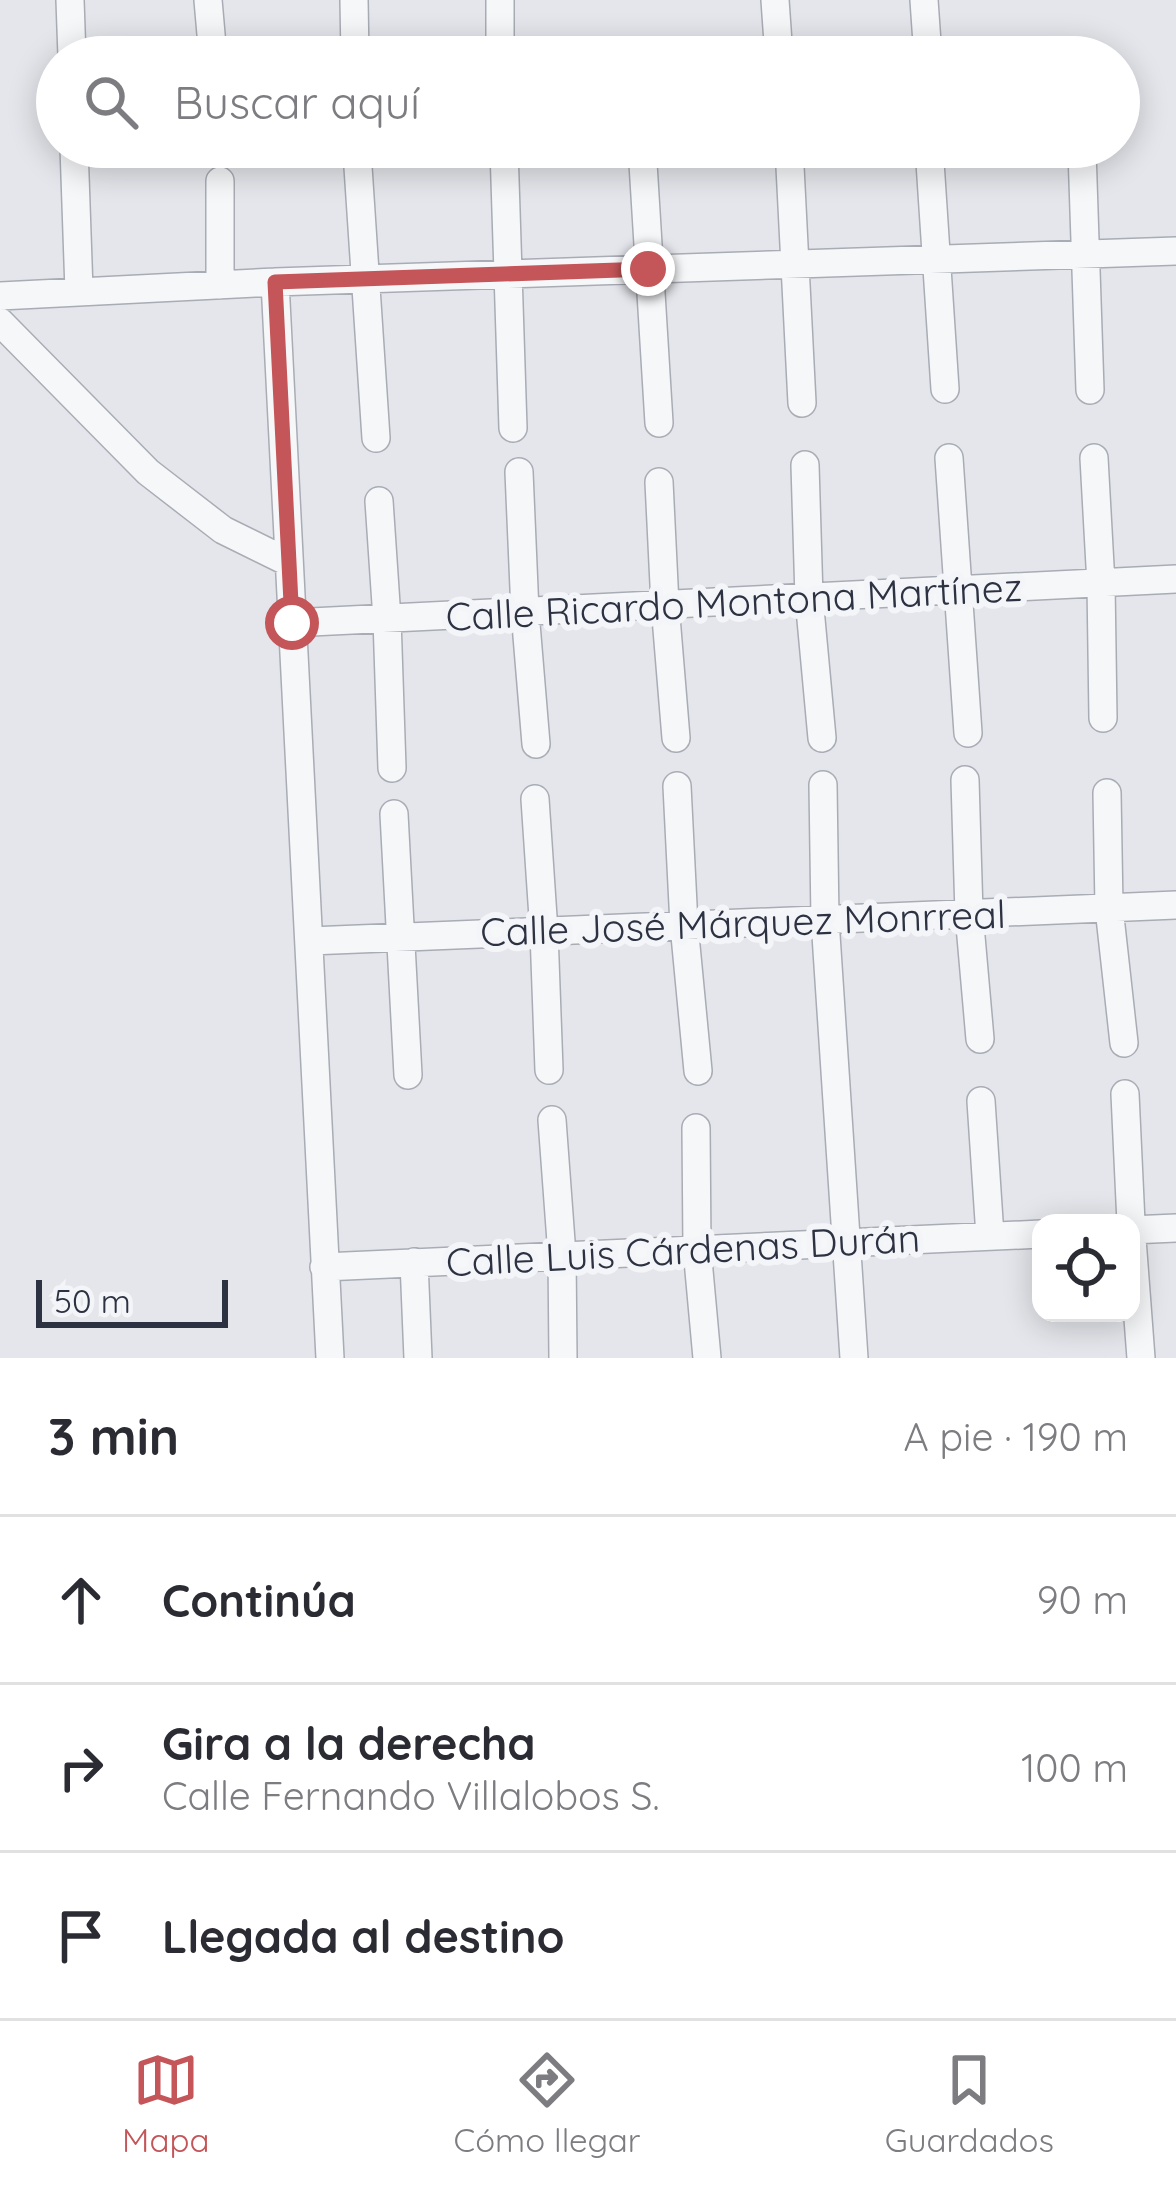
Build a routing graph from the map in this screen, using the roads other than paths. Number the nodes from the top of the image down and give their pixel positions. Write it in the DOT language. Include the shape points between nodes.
graph roads {
  1 [pos="70,0"];
  2 [pos="208,0"];
  3 [pos="354,0"];
  4 [pos="500,0"];
  5 [pos="775,0"];
  6 [pos="924,0"];
  7 [pos="71,36"];
  8 [pos="211,36"];
  9 [pos="355,36"];
  10 [pos="500,36"];
  11 [pos="778,36"];
  12 [pos="927,36"];
  13 [pos="75,168"];
  14 [pos="358,168"];
  15 [pos="504,168"];
  16 [pos="643,168"];
  17 [pos="790,168"];
  18 [pos="930,168"];
  19 [pos="1082,168"];
  20 [pos="220,181"];
  21 [pos="1176,251"];
  22 [pos="1085,254"];
  23 [pos="937,259"];
  24 [pos="796,264"];
  25 [pos="648,269"];
  26 [pos="508,274"];
  27 [pos="364,279"];
  28 [pos="275,282"];
  29 [pos="220,285"];
  30 [pos="79,291"];
  31 [pos="0,296"];
  32 [pos="0,322"];
  33 [pos="945,389"];
  34 [pos="1090,390"];
  35 [pos="802,403"];
  36 [pos="659,423"];
  37 [pos="513,428"];
  38 [pos="376,438"];
  39 [pos="949,458"];
  40 [pos="1094,458"];
  41 [pos="805,465"];
  42 [pos="519,472"];
  43 [pos="659,482"];
  44 [pos="379,501"];
  45 [pos="288,562"];
  46 [pos="1176,579"];
  47 [pos="1101,584"];
  48 [pos="958,591"];
  49 [pos="809,598"];
  50 [pos="664,605"];
  51 [pos="525,612"];
  52 [pos="387,619"];
  53 [pos="292,623"];
  54 [pos="1103,718"];
  55 [pos="968,733"];
  56 [pos="676,738"];
  57 [pos="822,738"];
  58 [pos="536,744"];
  59 [pos="392,768"];
  60 [pos="965,780"];
  61 [pos="823,785"];
  62 [pos="677,786"];
  63 [pos="1107,793"];
  64 [pos="535,799"];
  65 [pos="394,814"];
  66 [pos="1176,905"];
  67 [pos="1109,908"];
  68 [pos="969,914"];
  69 [pos="825,920"];
  70 [pos="684,926"];
  71 [pos="544,932"];
  72 [pos="402,938"];
  73 [pos="310,941"];
  74 [pos="980,1039"];
  75 [pos="1124,1043"];
  76 [pos="549,1070"];
  77 [pos="698,1071"];
  78 [pos="408,1075"];
  79 [pos="1125,1094"];
  80 [pos="981,1101"];
  81 [pos="552,1120"];
  82 [pos="696,1128"];
  83 [pos="1130,1214"];
  84 [pos="1140,1226"];
  85 [pos="1176,1228"];
  86 [pos="1032,1234"];
  87 [pos="990,1236"];
  88 [pos="846,1243"];
  89 [pos="697,1249"];
  90 [pos="562,1256"];
  91 [pos="414,1262"];
  92 [pos="324,1267"];
  93 [pos="1138,1322"];
  94 [pos="328,1356"];
  95 [pos="418,1358"];
  96 [pos="562,1358"];
  97 [pos="707,1358"];
  98 [pos="854,1358"];
  99 [pos="1141,1358"];
  1 -- 7 [label="street"];
  2 -- 8 [label="street"];
  3 -- 9 [label="street"];
  4 -- 10 [label="street"];
  5 -- 11 [label="street"];
  6 -- 12 [label="street"];
  13 -- 30 [label="street"];
  14 -- 27 [label="street"];
  15 -- 26 [label="street"];
  16 -- 25 [label="street"];
  17 -- 24 [label="street"];
  18 -- 23 [label="street"];
  19 -- 22 [label="street"];
  20 -- 29 [label="street"];
  21 -- 22 [label="street"];
  22 -- 23 [label="street"];
  22 -- 34 [label="street"];
  23 -- 24 [label="street"];
  23 -- 33 [label="street"];
  24 -- 25 [label="street"];
  24 -- 35 [label="street"];
  25 -- 26 [label="street"];
  25 -- 36 [label="street"];
  26 -- 27 [label="street"];
  26 -- 37 [label="street"];
  27 -- 28 [label="street"];
  27 -- 38 [label="street"];
  28 -- 29 [label="street"];
  28 -- 45 [label="street"];
  29 -- 30 [label="street"];
  30 -- 31 [label="street"];
  32 -- 45 [label="street" via="148,472 223,530"];
  39 -- 48 [label="street"];
  40 -- 47 [label="street"];
  41 -- 49 [label="street"];
  42 -- 51 [label="street"];
  43 -- 50 [label="street"];
  44 -- 52 [label="street"];
  45 -- 53 [label="street"];
  46 -- 47 [label="street, Calle Ricardo Montona Martínez"];
  47 -- 48 [label="street, Calle Ricardo Montona Martínez"];
  47 -- 54 [label="street"];
  48 -- 49 [label="street, Calle Ricardo Montona Martínez"];
  48 -- 55 [label="street"];
  49 -- 50 [label="street, Calle Ricardo Montona Martínez"];
  49 -- 57 [label="street"];
  50 -- 51 [label="street, Calle Ricardo Montona Martínez"];
  50 -- 56 [label="street"];
  51 -- 52 [label="street, Calle Ricardo Montona Martínez"];
  51 -- 58 [label="street"];
  52 -- 53 [label="street, Calle Ricardo Montona Martínez"];
  52 -- 59 [label="street"];
  53 -- 73 [label="street"];
  60 -- 68 [label="street"];
  61 -- 69 [label="street"];
  62 -- 70 [label="street"];
  63 -- 67 [label="street"];
  64 -- 71 [label="street"];
  65 -- 72 [label="street"];
  66 -- 67 [label="street, Calle José Márquez Monrreal"];
  67 -- 68 [label="street, Calle José Márquez Monrreal"];
  67 -- 75 [label="street"];
  68 -- 69 [label="street, Calle José Márquez Monrreal"];
  68 -- 74 [label="street"];
  69 -- 70 [label="street, Calle José Márquez Monrreal"];
  69 -- 88 [label="street"];
  70 -- 71 [label="street, Calle José Márquez Monrreal"];
  70 -- 77 [label="street"];
  71 -- 72 [label="street, Calle José Márquez Monrreal"];
  71 -- 76 [label="street"];
  72 -- 73 [label="street, Calle José Márquez Monrreal"];
  72 -- 78 [label="street"];
  73 -- 92 [label="street"];
  79 -- 83 [label="street"];
  80 -- 87 [label="street"];
  81 -- 90 [label="street"];
  82 -- 89 [label="street"];
  84 -- 85 [label="street"];
  86 -- 87 [label="street, Calle Luis Cárdenas Durán"];
  87 -- 88 [label="street, Calle Luis Cárdenas Durán"];
  88 -- 89 [label="street, Calle Luis Cárdenas Durán"];
  88 -- 98 [label="street"];
  89 -- 90 [label="street, Calle Luis Cárdenas Durán"];
  89 -- 97 [label="street"];
  90 -- 91 [label="street, Calle Luis Cárdenas Durán"];
  90 -- 96 [label="street"];
  91 -- 92 [label="street, Calle Luis Cárdenas Durán"];
  91 -- 95 [label="street"];
  92 -- 94 [label="street"];
  93 -- 99 [label="street"];
}
